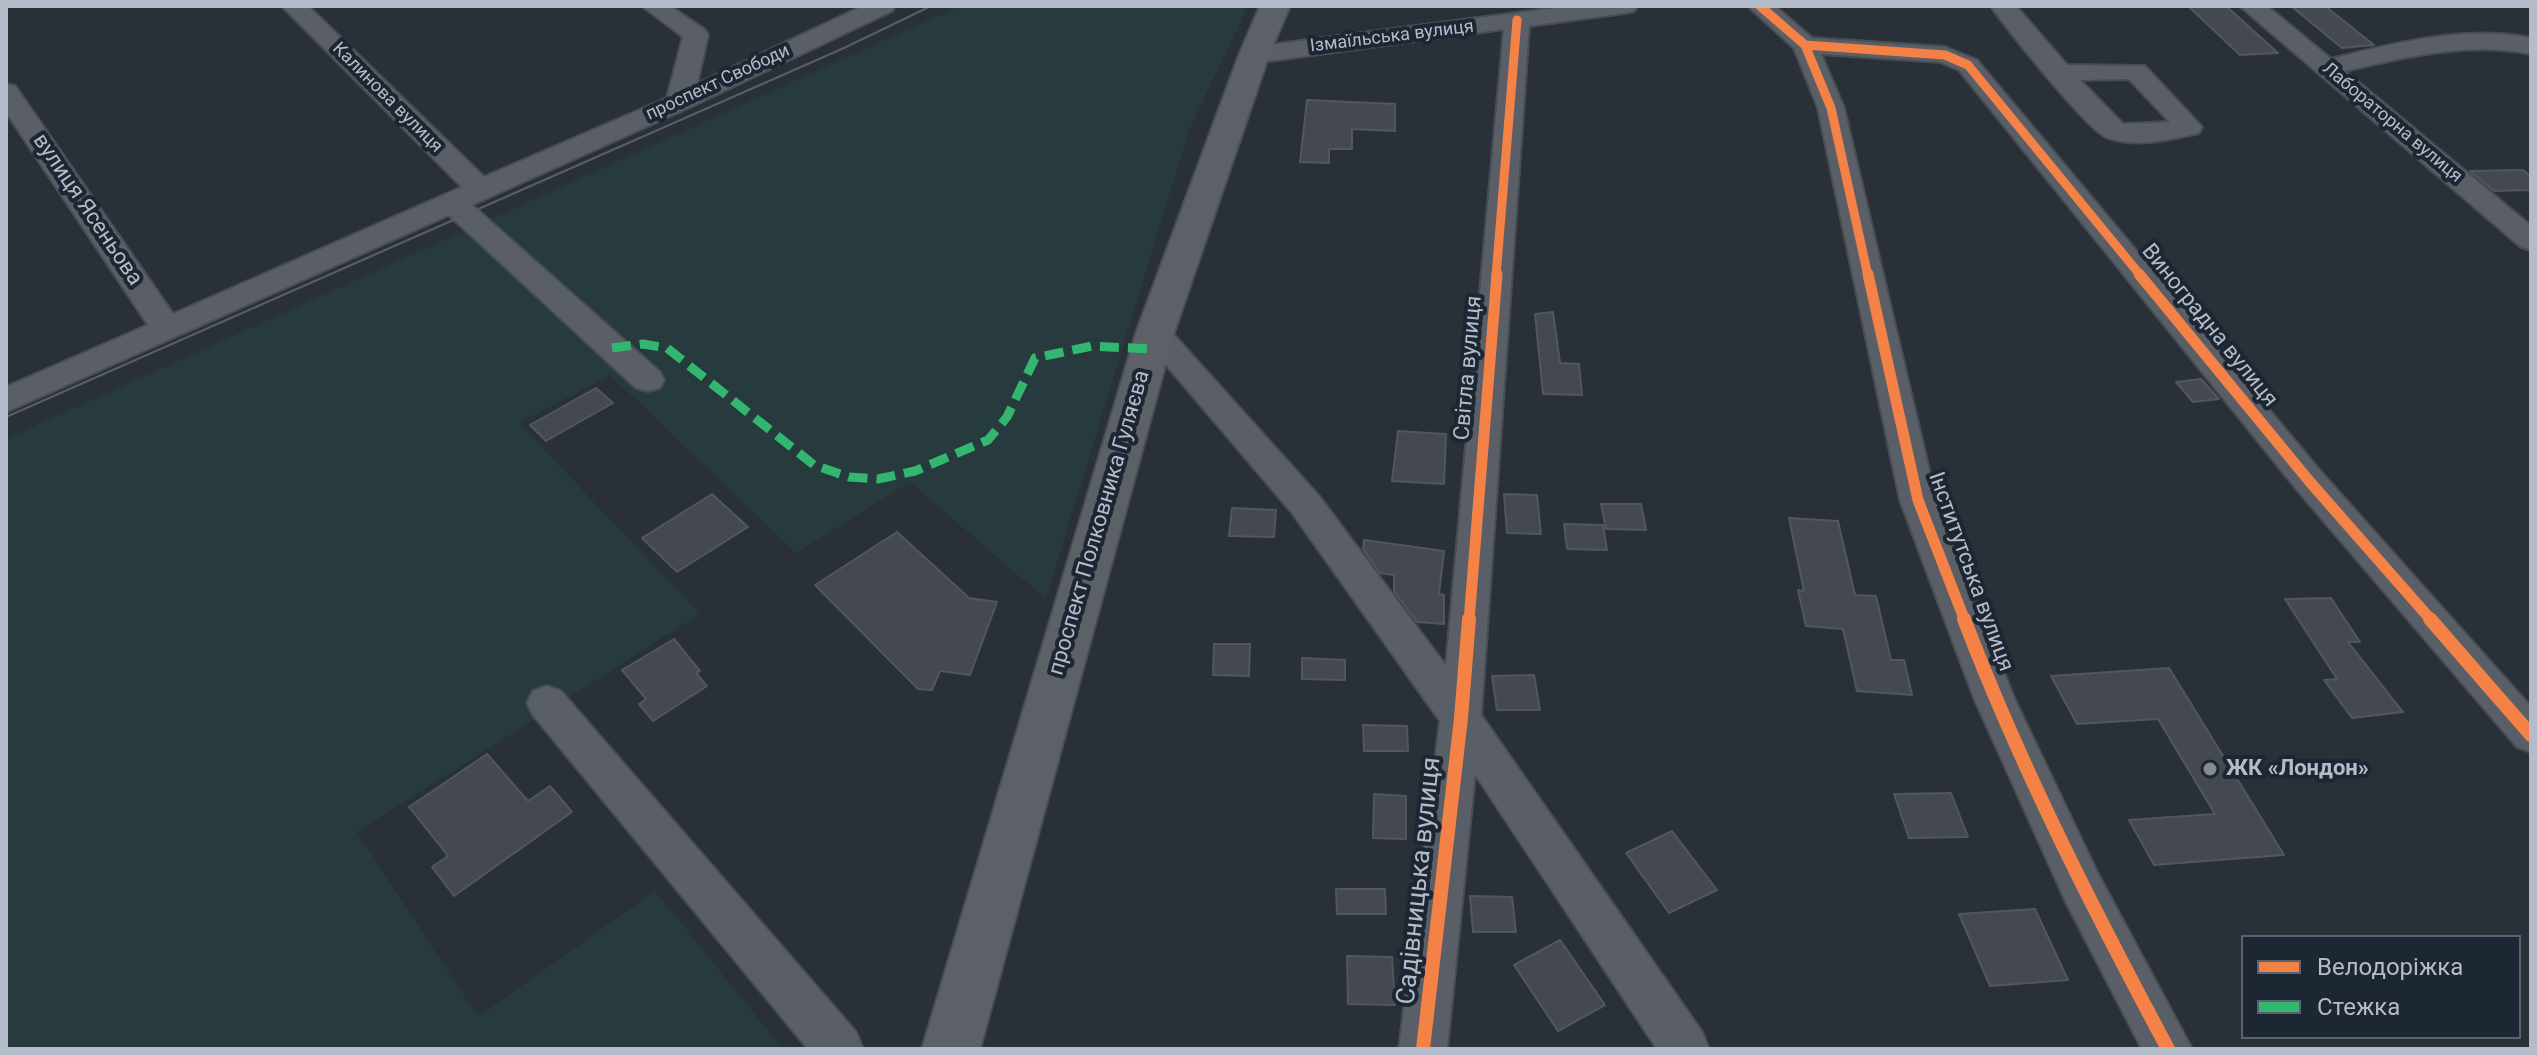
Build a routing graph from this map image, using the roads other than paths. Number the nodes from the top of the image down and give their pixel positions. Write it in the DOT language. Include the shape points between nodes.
graph roads {
  1 [pos="294,6"];
  2 [pos="654,6"];
  3 [pos="883,6"];
  4 [pos="1275,6"];
  5 [pos="1625,6"];
  6 [pos="1760,6"];
  7 [pos="2003,6"];
  8 [pos="2252,6"];
  9 [pos="1481,16"];
  10 [pos="1517,20"];
  11 [pos="1805,45"];
  12 [pos="2531,46"];
  13 [pos="1254,55"];
  14 [pos="2326,68"];
  15 [pos="2062,73"];
  16 [pos="6,92"];
  17 [pos="679,102"];
  18 [pos="480,189"];
  19 [pos="2484,201"];
  20 [pos="452,202"];
  21 [pos="2531,206"];
  22 [pos="2531,241"];
  23 [pos="167,329"];
  24 [pos="1155,333"];
  25 [pos="648,380"];
  26 [pos="6,400"];
  27 [pos="547,703"];
  28 [pos="1461,718"];
  29 [pos="2531,735"];
  30 [pos="839,1049"];
  31 [pos="951,1049"];
  32 [pos="1423,1049"];
  33 [pos="1685,1049"];
  34 [pos="2168,1049"];
  1 -- 18 [label="street, Калинова вулиця"];
  2 -- 17 [label="street" via="696,35"];
  3 -- 17 [label="street, проспект Свободи"];
  4 -- 13 [label="main road, проспект Полковника Гуляєва"];
  5 -- 10 [label="street, Ізмаїльська вулиця"];
  6 -- 11 [label="street, Інститутська вулиця"];
  7 -- 15 [label="street"];
  8 -- 14 [label="street, Лабораторна вулиця"];
  9 -- 10 [label="street, Ізмаїльська вулиця"];
  9 -- 13 [label="street, Ізмаїльська вулиця"];
  10 -- 28 [label="street, Світла вулиця"];
  11 -- 29 [label="street, Виноградна вулиця" via="1945,55 1968,65 2310,482"];
  11 -- 34 [label="street, Інститутська вулиця" via="1831,108 1918,500 1994,698 2082,888"];
  12 -- 14 [label="street" via="2507,40 2436,47"];
  13 -- 24 [label="main road, проспект Полковника Гуляєва"];
  14 -- 19 [label="street, Лабораторна вулиця"];
  16 -- 23 [label="street, вулиця Ясеньова"];
  17 -- 18 [label="street, проспект Свободи"];
  18 -- 20 [label="street, проспект Свободи"];
  19 -- 21 [label="street"];
  19 -- 22 [label="street, Лабораторна вулиця"];
  20 -- 23 [label="street, проспект Свободи"];
  20 -- 25 [label="street"];
  23 -- 26 [label="street, проспект Свободи"];
  24 -- 28 [label="street" via="1306,505"];
  24 -- 31 [label="main road, проспект Полковника Гуляєва"];
  27 -- 30 [label="street"];
  28 -- 32 [label="street, Садівницька вулиця"];
  28 -- 33 [label="street"];
}
